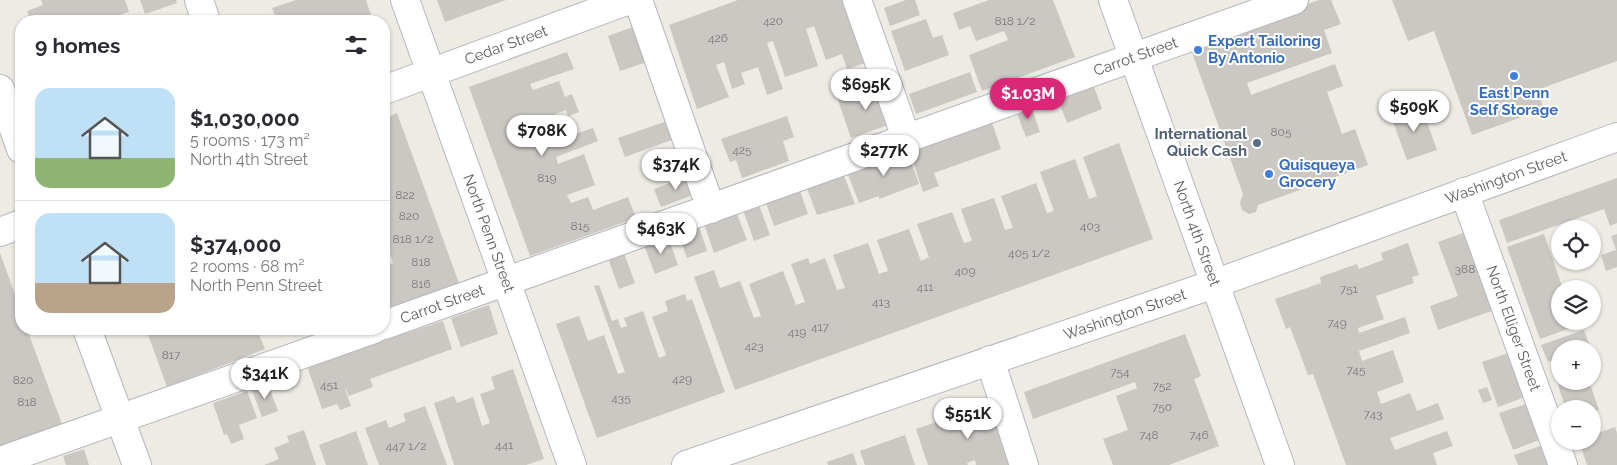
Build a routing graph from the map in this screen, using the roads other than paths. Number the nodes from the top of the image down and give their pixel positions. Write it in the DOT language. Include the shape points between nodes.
graph roads {
  1 [pos="199,0"];
  2 [pos="405,0"];
  3 [pos="629,0"];
  4 [pos="638,0"];
  5 [pos="857,0"];
  6 [pos="1113,0"];
  7 [pos="1294,0"];
  8 [pos="204,15"];
  9 [pos="1134,58"];
  10 [pos="431,73"];
  11 [pos="390,88"];
  12 [pos="0,89"];
  13 [pos="15,131"];
  14 [pos="1617,137"];
  15 [pos="907,140"];
  16 [pos="1464,192"];
  17 [pos="711,209"];
  18 [pos="15,226"];
  19 [pos="0,232"];
  20 [pos="507,283"];
  21 [pos="1214,284"];
  22 [pos="390,323"];
  23 [pos="89,335"];
  24 [pos="335,335"];
  25 [pos="322,337"];
  26 [pos="990,360"];
  27 [pos="120,417"];
  28 [pos="0,461"];
  29 [pos="137,465"];
  30 [pos="572,465"];
  31 [pos="686,465"];
  32 [pos="1024,465"];
  33 [pos="1280,465"];
  34 [pos="1563,465"];
  1 -- 8 [label="street"];
  2 -- 10 [label="street, North Penn Street"];
  3 -- 10 [label="street, Cedar Street"];
  4 -- 17 [label="street"];
  5 -- 15 [label="street"];
  6 -- 9 [label="street, North 4th Street"];
  7 -- 9 [label="street, Carrot Street"];
  9 -- 15 [label="street, Carrot Street"];
  9 -- 21 [label="street, North 4th Street"];
  10 -- 11 [label="street, Cedar Street"];
  10 -- 20 [label="street, North Penn Street"];
  12 -- 13 [label="street"];
  14 -- 16 [label="street, Washington Street"];
  15 -- 17 [label="street, Carrot Street"];
  16 -- 21 [label="street, Washington Street"];
  16 -- 34 [label="street, North Elliger Street"];
  17 -- 20 [label="street, Carrot Street"];
  18 -- 19 [label="street"];
  20 -- 22 [label="street, Carrot Street"];
  20 -- 30 [label="street, North Penn Street"];
  21 -- 26 [label="street, Washington Street"];
  21 -- 33 [label="street, North 4th Street"];
  23 -- 27 [label="street"];
  24 -- 25 [label="street"];
  25 -- 27 [label="street"];
  26 -- 31 [label="street, Washington Street"];
  26 -- 32 [label="street"];
  27 -- 28 [label="street"];
  27 -- 29 [label="street"];
}
